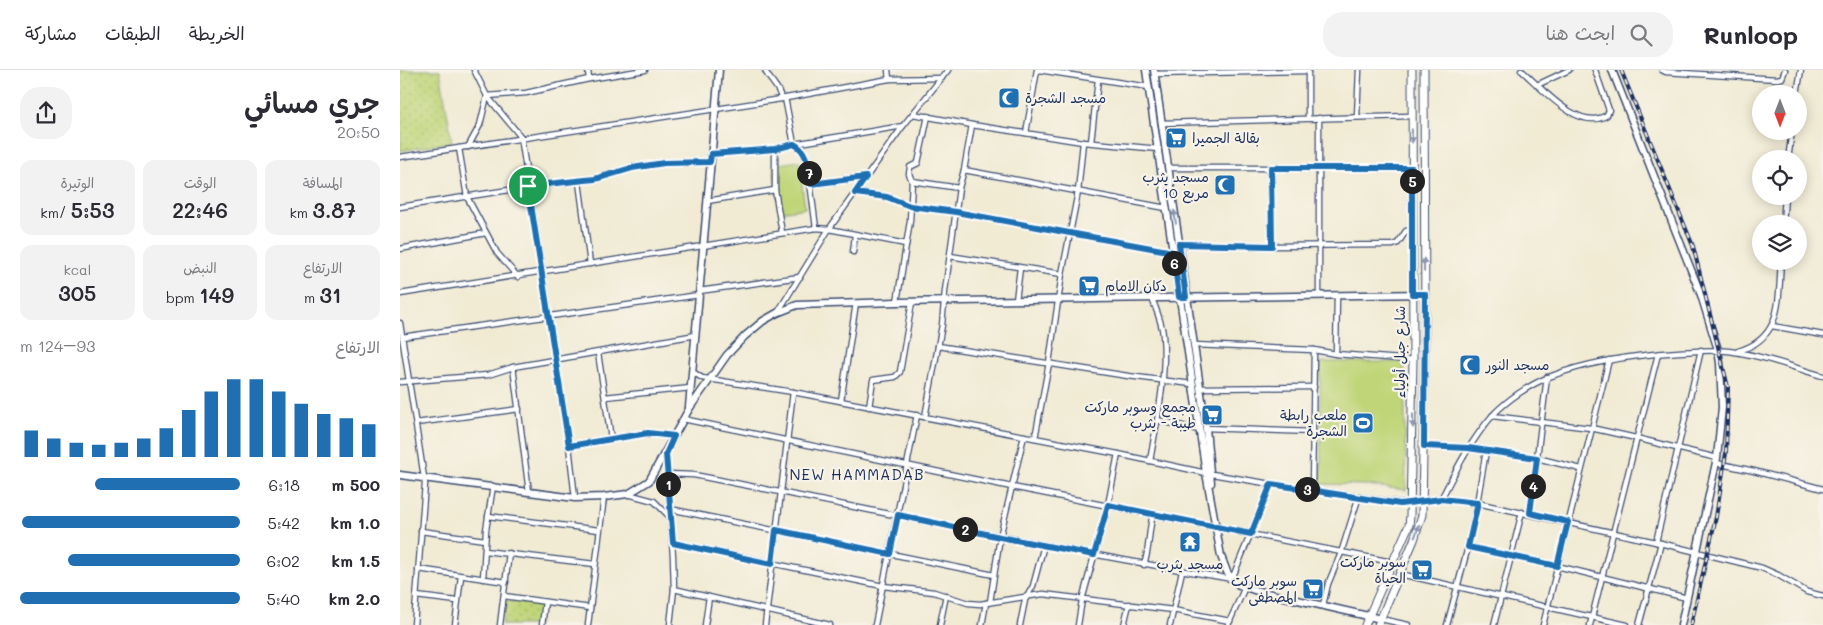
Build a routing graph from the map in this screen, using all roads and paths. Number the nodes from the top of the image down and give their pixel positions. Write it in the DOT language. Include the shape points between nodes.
graph roads {
  1 [pos="474,70"];
  2 [pos="588,70"];
  3 [pos="645,70"];
  4 [pos="719,70"];
  5 [pos="765,70"];
  6 [pos="888,70"];
  7 [pos="948,70"];
  8 [pos="1038,70"];
  9 [pos="1146,70"];
  10 [pos="1308,70"];
  11 [pos="1359,70"];
  12 [pos="1412,70"];
  13 [pos="1424,70"];
  14 [pos="1523,70"];
  15 [pos="1569,70"];
  16 [pos="1595,70"];
  17 [pos="1612,70"];
  18 [pos="1662,70"];
  19 [pos="1785,70"];
  20 [pos="1801,70"];
  21 [pos="632,71"];
  22 [pos="1055,71"];
  23 [pos="1211,71"];
  24 [pos="1154,72"];
  25 [pos="1737,73"];
  26 [pos="890,78"];
  27 [pos="942,78"];
  28 [pos="589,79"];
  29 [pos="1098,80"];
  30 [pos="1537,85"];
  31 [pos="1799,85"];
  32 [pos="1149,87"];
  33 [pos="487,96"];
  34 [pos="783,99"];
  35 [pos="715,109"];
  36 [pos="913,114"];
  37 [pos="928,116"];
  38 [pos="1411,116"];
  39 [pos="1357,117"];
  40 [pos="1308,118"];
  41 [pos="1319,118"];
  42 [pos="1161,123"];
  43 [pos="972,125"];
  44 [pos="903,126"];
  45 [pos="1026,133"];
  46 [pos="521,137"];
  47 [pos="1083,142"];
  48 [pos="1091,142"];
  49 [pos="794,144"];
  50 [pos="468,147"];
  51 [pos="459,148"];
  52 [pos="775,149"];
  53 [pos="1159,150"];
  54 [pos="711,154"];
  55 [pos="400,157"];
  56 [pos="710,162"];
  57 [pos="1168,168"];
  58 [pos="1271,168"];
  59 [pos="1318,168"];
  60 [pos="1412,168"];
  61 [pos="964,170"];
  62 [pos="866,177"];
  63 [pos="912,181"];
  64 [pos="580,182"];
  65 [pos="811,184"];
  66 [pos="528,186"];
  67 [pos="959,188"];
  68 [pos="776,190"];
  69 [pos="1078,192"];
  70 [pos="855,193"];
  71 [pos="467,197"];
  72 [pos="707,201"];
  73 [pos="910,206"];
  74 [pos="400,207"];
  75 [pos="1166,208"];
  76 [pos="956,212"];
  77 [pos="816,228"];
  78 [pos="829,229"];
  79 [pos="1412,230"];
  80 [pos="486,233"];
  81 [pos="782,233"];
  82 [pos="1070,234"];
  83 [pos="855,235"];
  84 [pos="906,244"];
  85 [pos="1179,244"];
  86 [pos="1272,246"];
  87 [pos="1318,246"];
  88 [pos="703,247"];
  89 [pos="400,249"];
  90 [pos="853,252"];
  91 [pos="1173,252"];
  92 [pos="950,256"];
  93 [pos="590,264"];
  94 [pos="1020,268"];
  95 [pos="1780,270"];
  96 [pos="541,272"];
  97 [pos="1062,274"];
  98 [pos="518,276"];
  99 [pos="800,276"];
  100 [pos="699,293"];
  101 [pos="400,294"];
  102 [pos="1412,294"];
  103 [pos="1425,294"];
  104 [pos="1319,296"];
  105 [pos="1337,296"];
  106 [pos="1183,297"];
  107 [pos="1152,298"];
  108 [pos="1016,300"];
  109 [pos="1058,300"];
  110 [pos="897,302"];
  111 [pos="912,302"];
  112 [pos="945,302"];
  113 [pos="856,303"];
  114 [pos="777,313"];
  115 [pos="548,317"];
  116 [pos="400,323"];
  117 [pos="1772,326"];
  118 [pos="1823,335"];
  119 [pos="696,336"];
  120 [pos="402,337"];
  121 [pos="1194,345"];
  122 [pos="938,346"];
  123 [pos="1314,350"];
  124 [pos="1701,350"];
  125 [pos="1718,350"];
  126 [pos="1737,352"];
  127 [pos="598,353"];
  128 [pos="1336,354"];
  129 [pos="1658,354"];
  130 [pos="554,359"];
  131 [pos="1413,360"];
  132 [pos="1609,360"];
  133 [pos="1049,363"];
  134 [pos="513,367"];
  135 [pos="693,372"];
  136 [pos="1823,376"];
  137 [pos="1547,377"];
  138 [pos="710,378"];
  139 [pos="1162,380"];
  140 [pos="410,381"];
  141 [pos="400,382"];
  142 [pos="1192,384"];
  143 [pos="1314,386"];
  144 [pos="691,388"];
  145 [pos="1200,388"];
  146 [pos="793,392"];
  147 [pos="604,397"];
  148 [pos="841,401"];
  149 [pos="869,407"];
  150 [pos="519,409"];
  151 [pos="689,409"];
  152 [pos="917,415"];
  153 [pos="924,416"];
  154 [pos="1492,416"];
  155 [pos="683,419"];
  156 [pos="1157,420"];
  157 [pos="1542,421"];
  158 [pos="416,423"];
  159 [pos="1591,428"];
  160 [pos="1203,429"];
  161 [pos="1313,432"];
  162 [pos="674,436"];
  163 [pos="1024,436"];
  164 [pos="1035,438"];
  165 [pos="1636,438"];
  166 [pos="611,439"];
  167 [pos="787,440"];
  168 [pos="569,446"];
  169 [pos="1424,446"];
  170 [pos="1468,448"];
  171 [pos="1678,448"];
  172 [pos="1486,451"];
  173 [pos="666,454"];
  174 [pos="1118,454"];
  175 [pos="1537,458"];
  176 [pos="1150,461"];
  177 [pos="1716,461"];
  178 [pos="908,466"];
  179 [pos="1581,469"];
  180 [pos="1208,473"];
  181 [pos="667,474"];
  182 [pos="400,475"];
  183 [pos="424,478"];
  184 [pos="1271,484"];
  185 [pos="493,486"];
  186 [pos="1012,487"];
  187 [pos="1312,489"];
  188 [pos="1823,490"];
  189 [pos="529,492"];
  190 [pos="781,492"];
  191 [pos="628,494"];
  192 [pos="1359,496"];
  193 [pos="604,497"];
  194 [pos="575,498"];
  195 [pos="1441,499"];
  196 [pos="1423,500"];
  197 [pos="1410,503"];
  198 [pos="1478,503"];
  199 [pos="1108,505"];
  200 [pos="670,509"];
  201 [pos="1522,512"];
  202 [pos="1530,513"];
  203 [pos="898,515"];
  204 [pos="1153,515"];
  205 [pos="488,516"];
  206 [pos="670,518"];
  207 [pos="1568,522"];
  208 [pos="1216,527"];
  209 [pos="600,530"];
  210 [pos="776,530"];
  211 [pos="421,531"];
  212 [pos="1613,532"];
  213 [pos="1251,534"];
  214 [pos="1000,537"];
  215 [pos="485,540"];
  216 [pos="1658,542"];
  217 [pos="673,543"];
  218 [pos="1044,545"];
  219 [pos="1468,547"];
  220 [pos="485,551"];
  221 [pos="1341,552"];
  222 [pos="1697,552"];
  223 [pos="510,553"];
  224 [pos="890,554"];
  225 [pos="1094,555"];
  226 [pos="1511,556"];
  227 [pos="1392,562"];
  228 [pos="595,564"];
  229 [pos="772,564"];
  230 [pos="1144,565"];
  231 [pos="1557,566"];
  232 [pos="418,569"];
  233 [pos="1182,571"];
  234 [pos="1400,574"];
  235 [pos="994,575"];
  236 [pos="461,576"];
  237 [pos="1602,577"];
  238 [pos="483,579"];
  239 [pos="1232,579"];
  240 [pos="506,582"];
  241 [pos="884,586"];
  242 [pos="1245,587"];
  243 [pos="1456,588"];
  244 [pos="1649,588"];
  245 [pos="674,589"];
  246 [pos="946,595"];
  247 [pos="416,596"];
  248 [pos="504,596"];
  249 [pos="1027,596"];
  250 [pos="1823,596"];
  251 [pos="709,597"];
  252 [pos="1501,597"];
  253 [pos="1687,598"];
  254 [pos="1082,600"];
  255 [pos="457,601"];
  256 [pos="545,602"];
  257 [pos="988,603"];
  258 [pos="1129,604"];
  259 [pos="1323,605"];
  260 [pos="1547,606"];
  261 [pos="590,608"];
  262 [pos="1173,610"];
  263 [pos="766,612"];
  264 [pos="1369,616"];
  265 [pos="1592,617"];
  266 [pos="1380,622"];
  267 [pos="1229,623"];
  268 [pos="414,625"];
  269 [pos="455,625"];
  270 [pos="500,625"];
  271 [pos="542,625"];
  272 [pos="588,625"];
  273 [pos="670,625"];
  274 [pos="705,625"];
  275 [pos="765,625"];
  276 [pos="830,625"];
  277 [pos="876,625"];
  278 [pos="940,625"];
  279 [pos="982,625"];
  280 [pos="1020,625"];
  281 [pos="1078,625"];
  282 [pos="1124,625"];
  283 [pos="1170,625"];
  284 [pos="1365,625"];
  285 [pos="1408,625"];
  286 [pos="1446,625"];
  287 [pos="1494,625"];
  288 [pos="1543,625"];
  289 [pos="1590,625"];
  290 [pos="1627,625"];
  291 [pos="1640,625"];
  292 [pos="1681,625"];
  1 -- 33 [label="street"];
  2 -- 28 [label="street"];
  3 -- 21 [label="street"];
  4 -- 35 [label="street"];
  5 -- 34 [label="street"];
  6 -- 26 [label="street"];
  7 -- 27 [label="street"];
  8 -- 22 [label="street"];
  8 -- 45 [label="street"];
  9 -- 32 [label="street"];
  10 -- 23 [label="street"];
  10 -- 40 [label="street"];
  11 -- 39 [label="street"];
  12 -- 38 [label="main road, شارع جبل أولياء"];
  103 -- 13 [label="main road, شارع جبل أولياء, one-way"];
  14 -- 30 [label="street"];
  15 -- 30 [label="street"];
  16 -- 30 [label="street" via="1609,110 1607,115 1598,119 1572,113"];
  17 -- 125 [label="street" via="1698,287"];
  18 -- 25 [label="street"];
  19 -- 25 [label="street" via="1782,78 1777,79"];
  20 -- 31 [label="street"];
  21 -- 28 [label="street"];
  22 -- 29 [label="street"];
  23 -- 24 [label="street"];
  24 -- 42 [label="street"];
  26 -- 27 [label="street"];
  26 -- 34 [label="street"];
  27 -- 36 [label="street"];
  28 -- 33 [label="street" via="526,93"];
  29 -- 32 [label="street"];
  29 -- 48 [label="street"];
  32 -- 53 [label="street"];
  33 -- 46 [label="street"];
  33 -- 50 [label="street" via="480,125"];
  34 -- 35 [label="street"];
  34 -- 49 [label="street"];
  35 -- 46 [label="street"];
  35 -- 54 [label="street"];
  36 -- 37 [label="street"];
  36 -- 44 [label="street"];
  37 -- 43 [label="street"];
  37 -- 63 [label="street" via="918,163 910,167"];
  38 -- 39 [label="street"];
  38 -- 60 [label="main road, شارع جبل أولياء, one-way"];
  39 -- 41 [label="street"];
  40 -- 41 [label="street"];
  40 -- 42 [label="street"];
  41 -- 59 [label="street"];
  42 -- 57 [label="street"];
  43 -- 45 [label="street"];
  43 -- 61 [label="street"];
  44 -- 49 [label="street"];
  44 -- 62 [label="street"];
  45 -- 47 [label="street"];
  46 -- 50 [label="street"];
  46 -- 66 [label="street"];
  47 -- 48 [label="street"];
  47 -- 69 [label="street"];
  48 -- 53 [label="street"];
  49 -- 52 [label="street"];
  49 -- 65 [label="street" via="804,152"];
  50 -- 51 [label="street"];
  51 -- 55 [label="street"];
  51 -- 71 [label="street"];
  52 -- 54 [label="street"];
  52 -- 68 [label="street"];
  53 -- 75 [label="street"];
  54 -- 56 [label="street"];
  56 -- 64 [label="street" via="664,163"];
  56 -- 72 [label="street"];
  57 -- 58 [label="street"];
  85 -- 57 [label="street, one-way"];
  58 -- 59 [label="street"];
  58 -- 86 [label="street"];
  59 -- 60 [label="street"];
  59 -- 87 [label="street"];
  60 -- 79 [label="main road, شارع جبل أولياء"];
  61 -- 67 [label="street"];
  61 -- 69 [label="street"];
  62 -- 65 [label="street"];
  62 -- 70 [label="street"];
  63 -- 67 [label="street"];
  63 -- 73 [label="street"];
  64 -- 66 [label="street"];
  64 -- 93 [label="street"];
  65 -- 77 [label="street"];
  66 -- 71 [label="street"];
  66 -- 96 [label="street"];
  67 -- 76 [label="street"];
  68 -- 72 [label="street"];
  68 -- 81 [label="street"];
  69 -- 75 [label="street"];
  69 -- 82 [label="street"];
  70 -- 73 [label="street" via="887,197"];
  70 -- 78 [label="street"];
  71 -- 74 [label="street"];
  71 -- 80 [label="street"];
  72 -- 88 [label="street"];
  73 -- 76 [label="street"];
  73 -- 84 [label="street"];
  75 -- 91 [label="street"];
  76 -- 82 [label="street"];
  76 -- 92 [label="street"];
  77 -- 78 [label="street"];
  77 -- 81 [label="street"];
  78 -- 83 [label="street"];
  78 -- 99 [label="street"];
  79 -- 87 [label="street" via="1406,231 1393,245"];
  79 -- 102 [label="main road, شارع جبل أولياء"];
  80 -- 89 [label="street"];
  80 -- 98 [label="street" via="497,253"];
  81 -- 88 [label="street"];
  82 -- 91 [label="street"];
  82 -- 97 [label="street"];
  83 -- 84 [label="street"];
  83 -- 90 [label="street"];
  84 -- 110 [label="street"];
  85 -- 86 [label="street"];
  85 -- 106 [label="street"];
  86 -- 87 [label="street"];
  87 -- 104 [label="street"];
  88 -- 93 [label="street"];
  88 -- 100 [label="street"];
  91 -- 106 [label="street"];
  92 -- 94 [label="street"];
  92 -- 112 [label="street"];
  93 -- 96 [label="street"];
  94 -- 97 [label="street"];
  94 -- 108 [label="street"];
  95 -- 117 [label="street" via="1778,304"];
  96 -- 98 [label="street"];
  96 -- 115 [label="street"];
  97 -- 109 [label="street"];
  98 -- 101 [label="street"];
  99 -- 100 [label="street"];
  99 -- 114 [label="street"];
  100 -- 115 [label="street"];
  100 -- 119 [label="street"];
  102 -- 103 [label="street"];
  102 -- 105 [label="street"];
  102 -- 131 [label="main road, شارع جبل أولياء"];
  103 -- 169 [label="main road, شارع جبل أولياء"];
  104 -- 105 [label="street"];
  104 -- 106 [label="street"];
  105 -- 128 [label="street"];
  106 -- 107 [label="street"];
  106 -- 121 [label="street"];
  106 -- 142 [label="street"];
  107 -- 109 [label="street"];
  107 -- 139 [label="street" via="1163,334"];
  108 -- 109 [label="street"];
  108 -- 112 [label="street"];
  109 -- 133 [label="street"];
  110 -- 111 [label="street"];
  110 -- 113 [label="street"];
  111 -- 112 [label="street"];
  111 -- 149 [label="street" via="900,372 895,377 873,380"];
  112 -- 122 [label="street"];
  113 -- 114 [label="street" via="804,304"];
  113 -- 148 [label="street"];
  114 -- 138 [label="street" via="745,336"];
  115 -- 120 [label="street"];
  115 -- 130 [label="street"];
  116 -- 120 [label="street"];
  117 -- 118 [label="street"];
  117 -- 126 [label="street" via="1759,343"];
  119 -- 127 [label="street"];
  119 -- 135 [label="street"];
  120 -- 140 [label="street"];
  121 -- 123 [label="street"];
  121 -- 145 [label="street"];
  122 -- 133 [label="street"];
  122 -- 153 [label="street"];
  123 -- 128 [label="street"];
  123 -- 143 [label="street"];
  124 -- 125 [label="street"];
  124 -- 129 [label="street"];
  124 -- 171 [label="street"];
  125 -- 126 [label="street"];
  125 -- 177 [label="street" via="1722,390"];
  126 -- 136 [label="street"];
  127 -- 130 [label="street"];
  127 -- 147 [label="street"];
  128 -- 131 [label="street"];
  129 -- 132 [label="street"];
  129 -- 165 [label="street"];
  130 -- 134 [label="street"];
  130 -- 168 [label="street"];
  131 -- 197 [label="main road, شارع جبل أولياء, one-way"];
  132 -- 137 [label="street"];
  132 -- 159 [label="street"];
  133 -- 139 [label="street"];
  133 -- 164 [label="street"];
  134 -- 140 [label="street" via="488,375"];
  134 -- 150 [label="street"];
  135 -- 138 [label="street" via="702,378"];
  135 -- 144 [label="street"];
  137 -- 154 [label="street" via="1508,401"];
  137 -- 157 [label="street"];
  138 -- 146 [label="street"];
  138 -- 151 [label="street"];
  139 -- 142 [label="street"];
  139 -- 156 [label="street"];
  140 -- 141 [label="street"];
  140 -- 158 [label="street"];
  142 -- 160 [label="street"];
  143 -- 145 [label="street"];
  143 -- 161 [label="street"];
  144 -- 147 [label="street"];
  144 -- 151 [label="street"];
  145 -- 160 [label="street"];
  146 -- 148 [label="street"];
  146 -- 167 [label="street"];
  147 -- 166 [label="street"];
  148 -- 149 [label="street"];
  149 -- 152 [label="street"];
  150 -- 158 [label="street"];
  150 -- 189 [label="street"];
  151 -- 155 [label="street"];
  152 -- 153 [label="street"];
  152 -- 178 [label="street"];
  153 -- 163 [label="street"];
  154 -- 157 [label="street"];
  154 -- 170 [label="street"];
  155 -- 162 [label="street"];
  155 -- 167 [label="street"];
  156 -- 160 [label="street"];
  156 -- 176 [label="street"];
  157 -- 159 [label="street"];
  157 -- 175 [label="street"];
  158 -- 183 [label="street"];
  159 -- 165 [label="street"];
  159 -- 179 [label="street"];
  160 -- 161 [label="street"];
  160 -- 180 [label="street"];
  161 -- 187 [label="street"];
  162 -- 166 [label="street" via="648,433"];
  162 -- 173 [label="street"];
  163 -- 164 [label="street"];
  163 -- 186 [label="street"];
  164 -- 174 [label="street"];
  165 -- 171 [label="street"];
  165 -- 212 [label="street"];
  166 -- 168 [label="street"];
  167 -- 178 [label="street"];
  167 -- 190 [label="street"];
  168 -- 194 [label="street"];
  169 -- 170 [label="street"];
  169 -- 196 [label="main road, شارع جبل أولياء"];
  170 -- 172 [label="street"];
  170 -- 195 [label="street"];
  171 -- 177 [label="street"];
  171 -- 216 [label="street"];
  172 -- 175 [label="street"];
  172 -- 198 [label="street"];
  173 -- 181 [label="street"];
  173 -- 191 [label="street" via="649,481"];
  174 -- 176 [label="street"];
  174 -- 199 [label="street"];
  175 -- 179 [label="street"];
  175 -- 202 [label="street"];
  176 -- 180 [label="street"];
  177 -- 188 [label="street"];
  177 -- 222 [label="street"];
  178 -- 186 [label="street"];
  178 -- 203 [label="street"];
  179 -- 207 [label="street"];
  180 -- 184 [label="street"];
  180 -- 208 [label="street"];
  181 -- 190 [label="street" via="694,474"];
  181 -- 200 [label="street"];
  182 -- 183 [label="street"];
  183 -- 185 [label="street"];
  183 -- 211 [label="street"];
  184 -- 187 [label="street"];
  184 -- 213 [label="street"];
  185 -- 189 [label="street"];
  185 -- 205 [label="street"];
  186 -- 199 [label="street"];
  186 -- 214 [label="street"];
  187 -- 192 [label="street"];
  189 -- 194 [label="street"];
  190 -- 203 [label="street"];
  190 -- 210 [label="street"];
  191 -- 193 [label="street"];
  191 -- 206 [label="street" via="654,501"];
  192 -- 197 [label="street"];
  192 -- 221 [label="street"];
  193 -- 194 [label="street"];
  193 -- 209 [label="street"];
  195 -- 196 [label="street"];
  195 -- 198 [label="street"];
  196 -- 197 [label="street"];
  234 -- 196 [label="main road, شارع جبل أولياء, one-way" via="1420,522"];
  197 -- 227 [label="main road, شارع جبل أولياء" via="1409,525"];
  198 -- 201 [label="street"];
  198 -- 219 [label="street"];
  199 -- 204 [label="street"];
  199 -- 225 [label="street"];
  200 -- 206 [label="street"];
  200 -- 210 [label="street"];
  201 -- 202 [label="street"];
  201 -- 226 [label="street"];
  202 -- 207 [label="street"];
  203 -- 214 [label="street"];
  203 -- 224 [label="street"];
  204 -- 208 [label="street"];
  204 -- 230 [label="street"];
  205 -- 209 [label="street"];
  205 -- 215 [label="street"];
  206 -- 217 [label="street"];
  207 -- 212 [label="street"];
  207 -- 231 [label="street"];
  208 -- 213 [label="street"];
  208 -- 239 [label="street" via="1221,556"];
  209 -- 228 [label="street"];
  210 -- 224 [label="street"];
  210 -- 229 [label="street"];
  211 -- 215 [label="street"];
  211 -- 232 [label="street"];
  212 -- 216 [label="street"];
  212 -- 237 [label="street"];
  213 -- 221 [label="street"];
  213 -- 239 [label="street"];
  214 -- 218 [label="street"];
  214 -- 235 [label="street"];
  215 -- 220 [label="street"];
  216 -- 222 [label="street"];
  216 -- 244 [label="street"];
  217 -- 229 [label="street"];
  217 -- 245 [label="street"];
  218 -- 225 [label="street"];
  218 -- 249 [label="street" via="1033,586"];
  219 -- 226 [label="street"];
  219 -- 243 [label="street"];
  220 -- 223 [label="street"];
  220 -- 238 [label="street"];
  221 -- 227 [label="street"];
  221 -- 259 [label="street"];
  222 -- 250 [label="street" via="1762,568 1807,592"];
  222 -- 253 [label="street"];
  223 -- 228 [label="street"];
  223 -- 240 [label="street"];
  224 -- 235 [label="street"];
  224 -- 241 [label="street"];
  225 -- 230 [label="street"];
  225 -- 254 [label="street"];
  226 -- 231 [label="street"];
  226 -- 252 [label="street"];
  227 -- 264 [label="main road, شارع جبل أولياء"];
  228 -- 261 [label="street"];
  229 -- 241 [label="street"];
  229 -- 263 [label="street"];
  230 -- 233 [label="street"];
  231 -- 237 [label="street"];
  231 -- 260 [label="street"];
  232 -- 236 [label="street"];
  232 -- 247 [label="street"];
  233 -- 239 [label="street"];
  233 -- 262 [label="street"];
  234 -- 243 [label="street"];
  234 -- 266 [label="main road, شارع جبل أولياء"];
  235 -- 257 [label="street"];
  236 -- 238 [label="street"];
  236 -- 255 [label="street"];
  237 -- 244 [label="street"];
  237 -- 265 [label="street"];
  238 -- 240 [label="street"];
  239 -- 242 [label="street"];
  240 -- 248 [label="street"];
  241 -- 246 [label="street"];
  241 -- 277 [label="street"];
  242 -- 259 [label="street"];
  242 -- 267 [label="street"];
  243 -- 252 [label="street"];
  243 -- 286 [label="street"];
  244 -- 253 [label="street"];
  244 -- 291 [label="street"];
  245 -- 251 [label="street"];
  245 -- 273 [label="street"];
  246 -- 257 [label="street" via="971,603"];
  246 -- 278 [label="street"];
  247 -- 255 [label="street"];
  247 -- 268 [label="street"];
  248 -- 256 [label="street"];
  248 -- 270 [label="street"];
  249 -- 254 [label="street" via="1043,594"];
  249 -- 257 [label="street"];
  249 -- 280 [label="street"];
  251 -- 263 [label="street"];
  251 -- 274 [label="street"];
  252 -- 260 [label="street"];
  252 -- 287 [label="street"];
  253 -- 292 [label="street"];
  254 -- 258 [label="street"];
  254 -- 281 [label="street"];
  255 -- 269 [label="street"];
  256 -- 261 [label="street"];
  256 -- 271 [label="street"];
  257 -- 279 [label="street"];
  258 -- 262 [label="street"];
  258 -- 282 [label="street"];
  259 -- 264 [label="street"];
  260 -- 265 [label="street"];
  260 -- 288 [label="street"];
  261 -- 272 [label="street"];
  262 -- 267 [label="street"];
  262 -- 283 [label="street"];
  263 -- 275 [label="street"];
  263 -- 276 [label="street"];
  264 -- 266 [label="street"];
  264 -- 284 [label="main road, شارع جبل أولياء"];
  265 -- 289 [label="street"];
  265 -- 290 [label="street"];
  266 -- 285 [label="street"];
}
